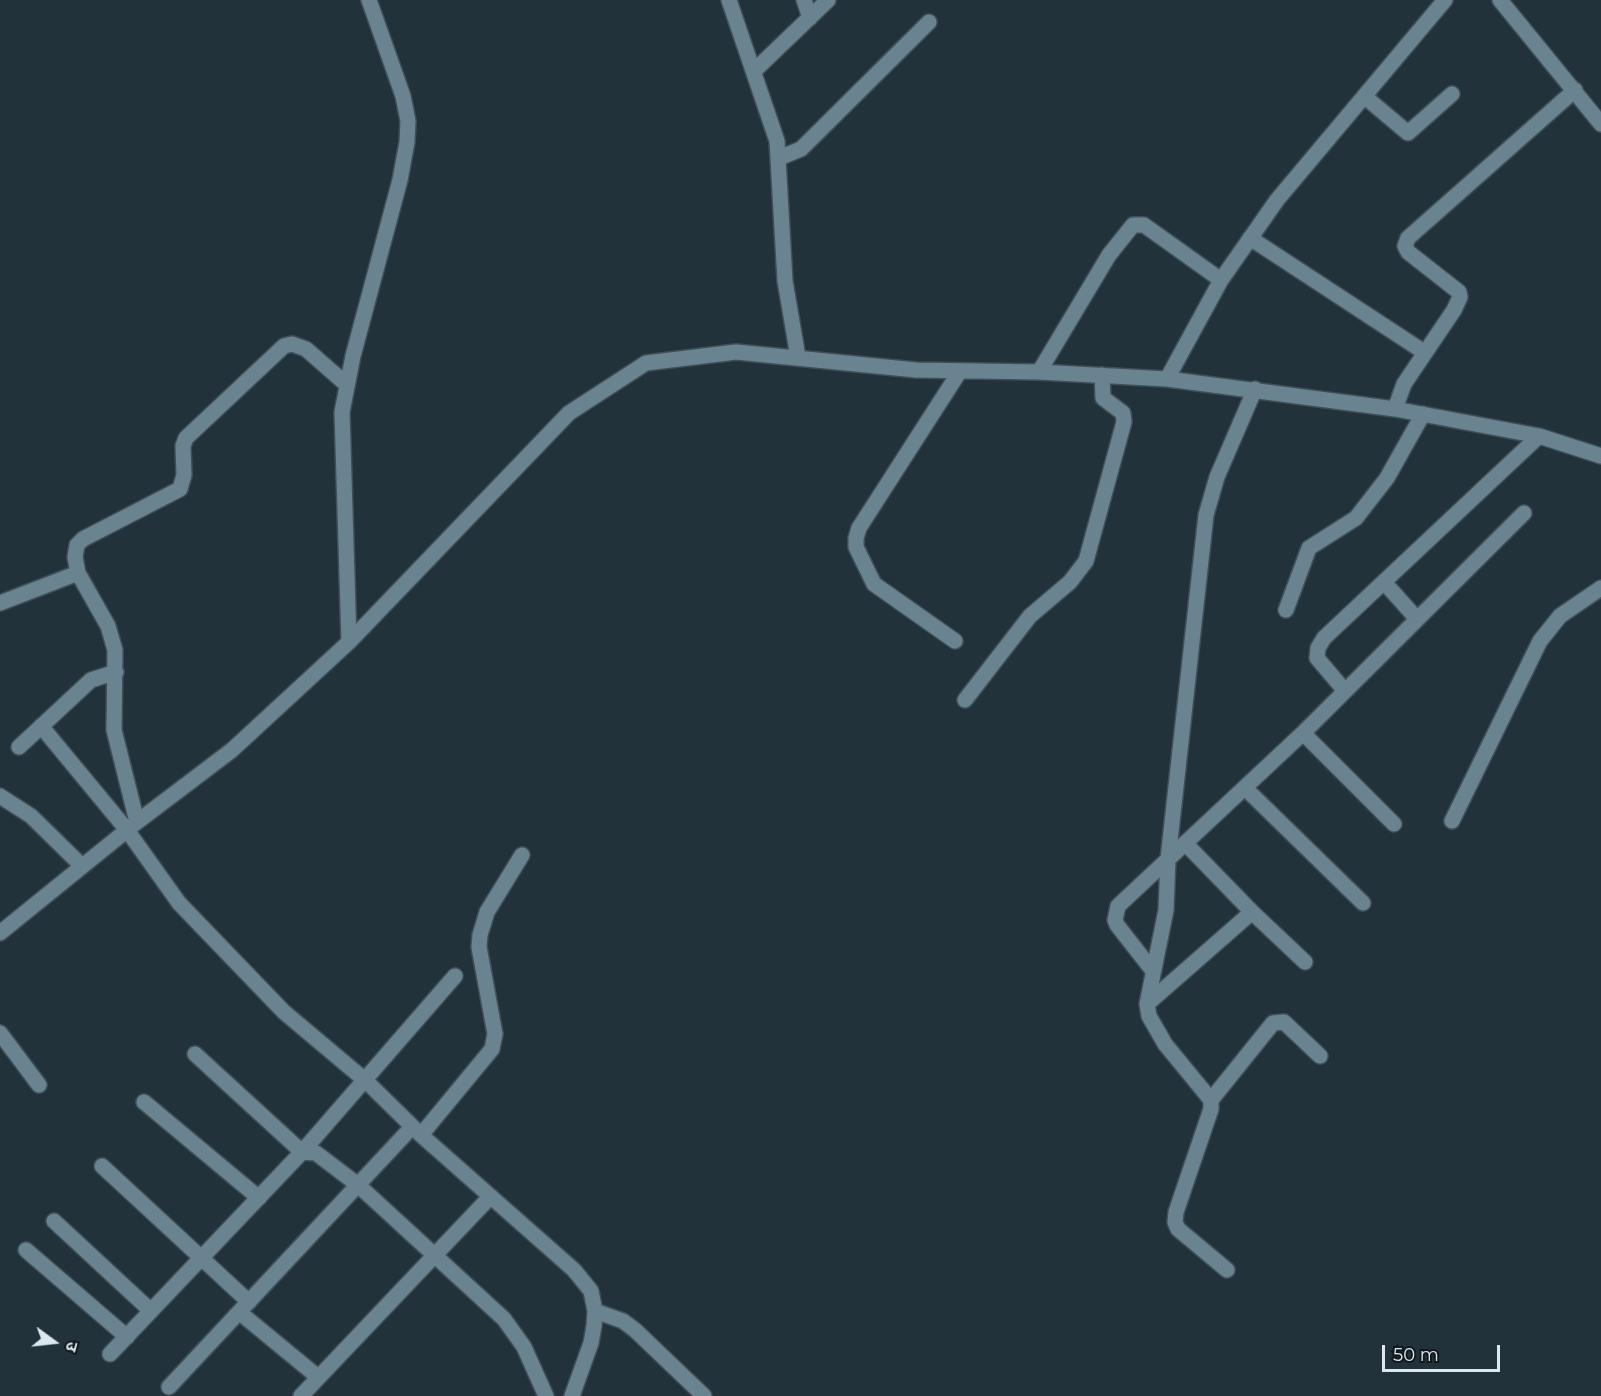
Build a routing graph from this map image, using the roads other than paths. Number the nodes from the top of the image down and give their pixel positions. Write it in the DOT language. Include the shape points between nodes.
graph roads {
  1 [pos="369,0"];
  2 [pos="729,0"];
  3 [pos="804,0"];
  4 [pos="828,0"];
  5 [pos="1445,0"];
  6 [pos="1500,0"];
  7 [pos="810,18"];
  8 [pos="929,22"];
  9 [pos="754,71"];
  10 [pos="1575,90"];
  11 [pos="1452,94"];
  12 [pos="1364,96"];
  13 [pos="1601,124"];
  14 [pos="778,158"];
  15 [pos="1250,238"];
  16 [pos="1221,280"];
  17 [pos="1424,352"];
  18 [pos="798,357"];
  19 [pos="960,370"];
  20 [pos="1039,372"];
  21 [pos="1101,375"];
  22 [pos="1167,379"];
  23 [pos="346,384"];
  24 [pos="1255,389"];
  25 [pos="1395,409"];
  26 [pos="1423,414"];
  27 [pos="1539,436"];
  28 [pos="1601,456"];
  29 [pos="1524,513"];
  30 [pos="78,573"];
  31 [pos="1384,582"];
  32 [pos="1601,588"];
  33 [pos="0,603"];
  34 [pos="1287,610"];
  35 [pos="1417,619"];
  36 [pos="955,641"];
  37 [pos="349,642"];
  38 [pos="116,672"];
  39 [pos="1346,691"];
  40 [pos="965,700"];
  41 [pos="41,726"];
  42 [pos="1303,733"];
  43 [pos="19,747"];
  44 [pos="1245,788"];
  45 [pos="0,796"];
  46 [pos="1452,821"];
  47 [pos="1394,824"];
  48 [pos="132,826"];
  49 [pos="1185,843"];
  50 [pos="522,855"];
  51 [pos="1168,859"];
  52 [pos="82,866"];
  53 [pos="1363,903"];
  54 [pos="1252,912"];
  55 [pos="0,933"];
  56 [pos="1305,962"];
  57 [pos="1153,971"];
  58 [pos="455,976"];
  59 [pos="1147,1004"];
  60 [pos="0,1033"];
  61 [pos="195,1054"];
  62 [pos="1320,1056"];
  63 [pos="366,1081"];
  64 [pos="39,1085"];
  65 [pos="1211,1100"];
  66 [pos="144,1102"];
  67 [pos="416,1131"];
  68 [pos="302,1152"];
  69 [pos="102,1166"];
  70 [pos="358,1185"];
  71 [pos="490,1197"];
  72 [pos="259,1198"];
  73 [pos="54,1221"];
  74 [pos="26,1250"];
  75 [pos="202,1256"];
  76 [pos="435,1256"];
  77 [pos="1227,1270"];
  78 [pos="244,1307"];
  79 [pos="151,1311"];
  80 [pos="595,1311"];
  81 [pos="127,1337"];
  82 [pos="111,1354"];
  83 [pos="318,1377"];
  84 [pos="169,1387"];
  85 [pos="301,1396"];
  86 [pos="546,1396"];
  87 [pos="572,1396"];
  88 [pos="704,1396"];
  1 -- 23 [label="street" via="403,96 407,142"];
  2 -- 9 [label="street"];
  3 -- 7 [label="street"];
  4 -- 7 [label="street"];
  5 -- 12 [label="street"];
  6 -- 10 [label="street"];
  7 -- 9 [label="street"];
  8 -- 14 [label="street" via="801,149"];
  9 -- 14 [label="street" via="774,130"];
  10 -- 13 [label="street"];
  10 -- 17 [label="street" via="1408,238 1408,252 1459,292 1460,297"];
  11 -- 12 [label="street" via="1408,134"];
  12 -- 15 [label="street"];
  14 -- 18 [label="street" via="785,281"];
  15 -- 16 [label="street"];
  15 -- 17 [label="street"];
  16 -- 20 [label="street" via="1144,225 1133,225 1109,255"];
  16 -- 22 [label="street"];
  17 -- 25 [label="street" via="1404,384"];
  18 -- 19 [label="street" via="916,370"];
  18 -- 37 [label="street" via="735,352 646,363 606,387 569,413"];
  19 -- 20 [label="street"];
  19 -- 36 [label="street" via="856,538 870,579 880,591"];
  20 -- 21 [label="street"];
  21 -- 22 [label="street"];
  21 -- 40 [label="street" via="1103,398 1123,413 1124,422 1086,561 1070,582 1030,616"];
  22 -- 24 [label="street"];
  23 -- 30 [label="street" via="299,345 277,351 186,438 184,482 180,489 82,539 75,550"];
  23 -- 37 [label="street" via="342,430"];
  24 -- 25 [label="street"];
  24 -- 51 [label="street" via="1217,477 1206,515"];
  25 -- 26 [label="street"];
  26 -- 27 [label="street"];
  26 -- 34 [label="street" via="1387,478 1356,518 1309,548"];
  27 -- 28 [label="street"];
  27 -- 31 [label="street"];
  29 -- 35 [label="street"];
  30 -- 33 [label="street"];
  30 -- 38 [label="street" via="108,626"];
  31 -- 35 [label="street"];
  31 -- 39 [label="street" via="1318,648 1317,658"];
  32 -- 46 [label="street" via="1547,629"];
  35 -- 39 [label="street"];
  37 -- 48 [label="street" via="232,750"];
  38 -- 41 [label="street" via="91,680"];
  38 -- 48 [label="street" via="117,746"];
  39 -- 42 [label="street"];
  41 -- 43 [label="street"];
  41 -- 48 [label="street"];
  42 -- 44 [label="street"];
  42 -- 47 [label="street"];
  44 -- 49 [label="street"];
  44 -- 53 [label="street"];
  45 -- 52 [label="street" via="31,816"];
  48 -- 52 [label="street"];
  48 -- 63 [label="street" via="179,903 284,1011"];
  49 -- 51 [label="street"];
  49 -- 54 [label="street"];
  50 -- 67 [label="street" via="488,912 480,935 495,1034 492,1049"];
  51 -- 57 [label="street" via="1166,910"];
  51 -- 57 [label="street" via="1118,906 1115,920"];
  52 -- 55 [label="street"];
  54 -- 56 [label="street"];
  54 -- 59 [label="street"];
  57 -- 59 [label="street"];
  58 -- 63 [label="street"];
  59 -- 65 [label="street" via="1149,1016 1165,1044"];
  60 -- 64 [label="street"];
  61 -- 68 [label="street"];
  62 -- 65 [label="street" via="1284,1022 1274,1023"];
  63 -- 67 [label="street"];
  63 -- 68 [label="street"];
  65 -- 77 [label="street" via="1175,1222 1178,1229"];
  66 -- 72 [label="street"];
  67 -- 70 [label="street"];
  67 -- 71 [label="street"];
  68 -- 70 [label="street" via="316,1153"];
  68 -- 72 [label="street"];
  69 -- 75 [label="street"];
  70 -- 76 [label="street"];
  70 -- 78 [label="street"];
  71 -- 76 [label="street"];
  71 -- 80 [label="street" via="574,1270 591,1291"];
  72 -- 75 [label="street"];
  73 -- 79 [label="street"];
  74 -- 81 [label="street"];
  75 -- 78 [label="street"];
  75 -- 79 [label="street"];
  76 -- 83 [label="street"];
  76 -- 86 [label="street" via="516,1334"];
  78 -- 83 [label="street"];
  78 -- 84 [label="street"];
  79 -- 81 [label="street"];
  80 -- 87 [label="street" via="591,1343"];
  80 -- 88 [label="street" via="635,1330"];
  81 -- 82 [label="street"];
  83 -- 85 [label="street"];
}
